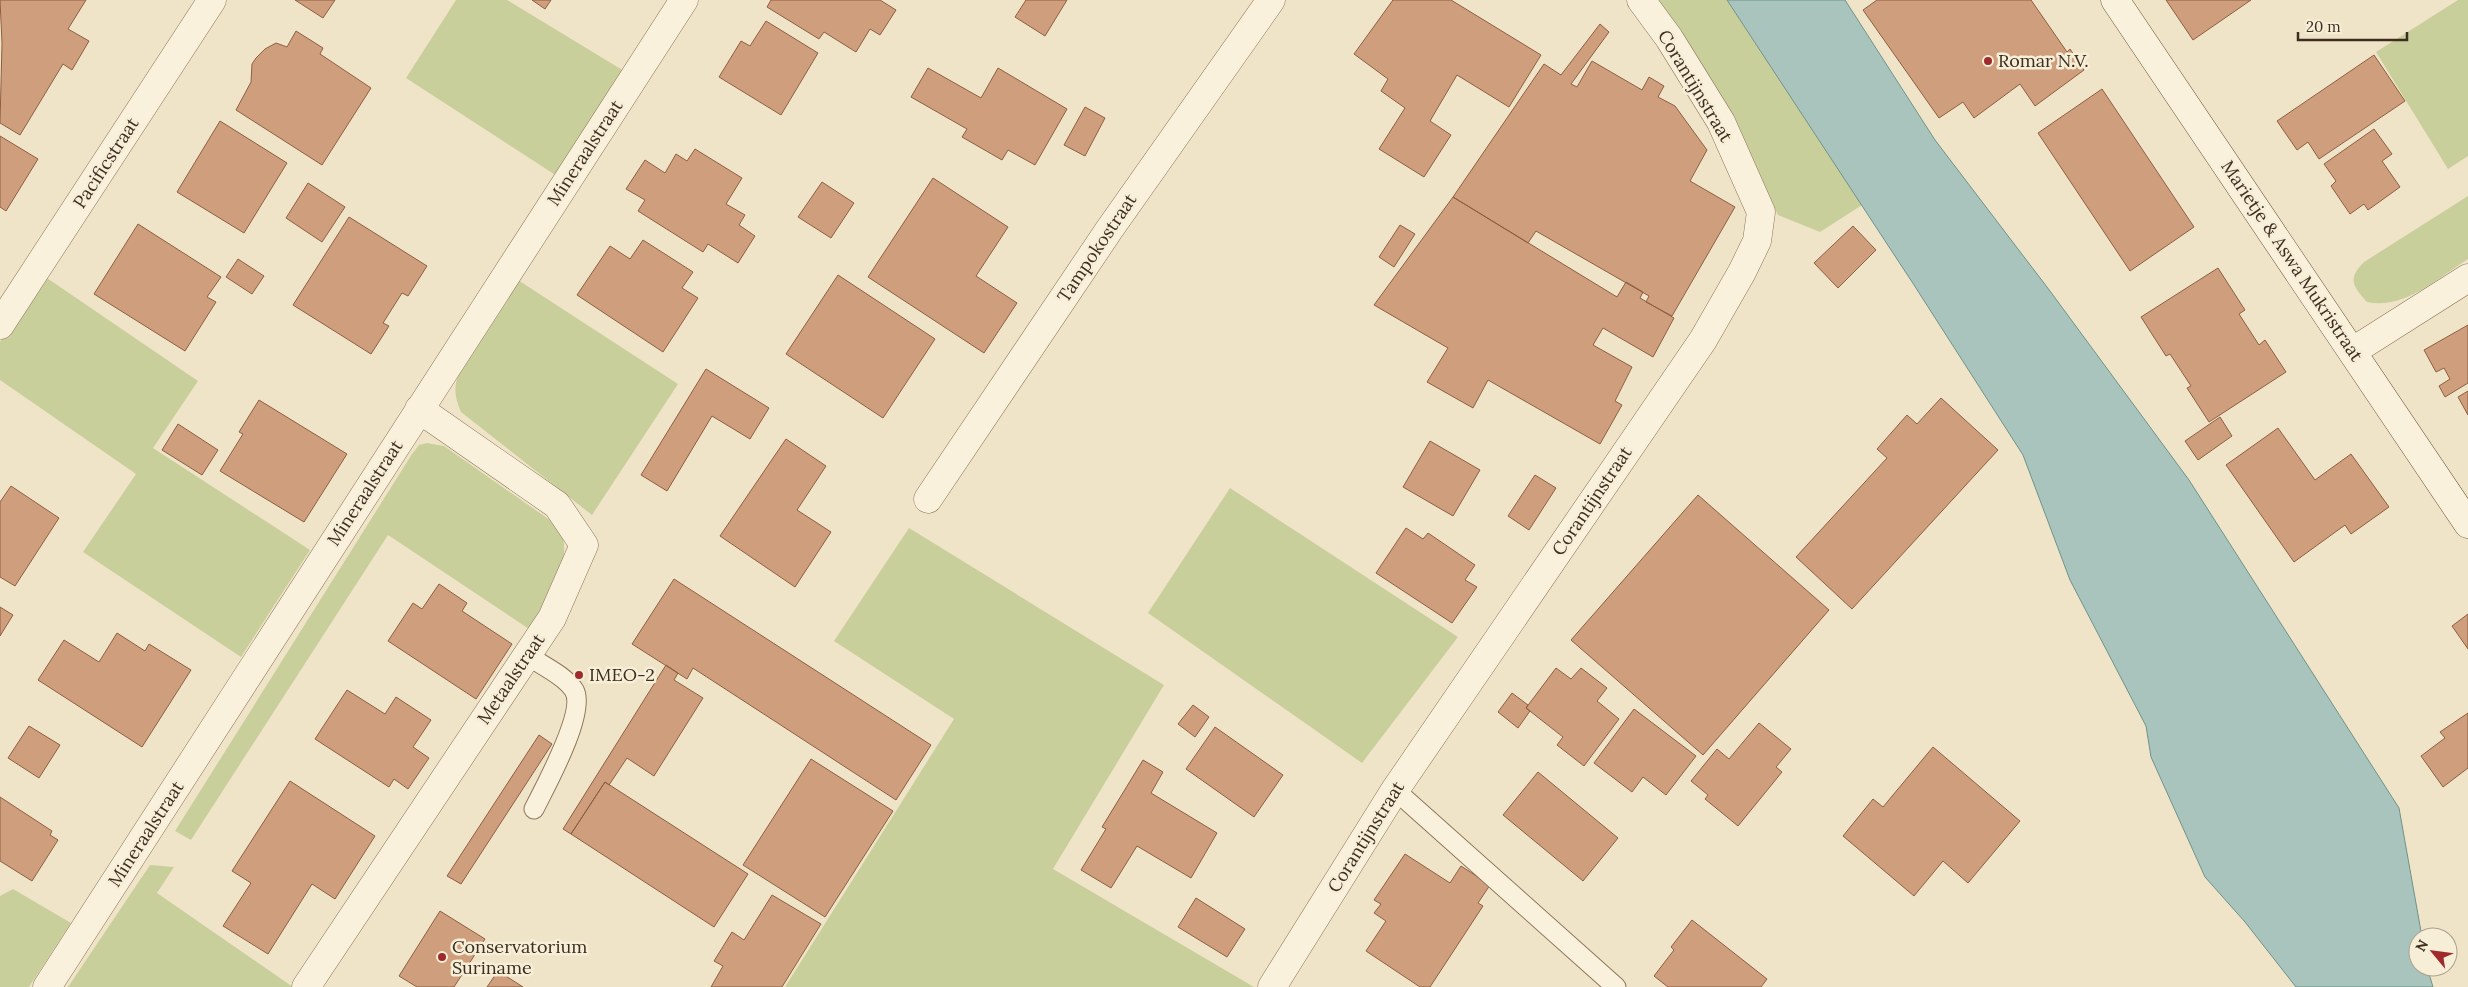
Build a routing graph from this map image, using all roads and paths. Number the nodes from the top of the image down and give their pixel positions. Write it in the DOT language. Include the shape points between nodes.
graph roads {
  1 [pos="212,0"];
  2 [pos="684,0"];
  3 [pos="1272,0"];
  4 [pos="1641,0"];
  5 [pos="2114,0"];
  6 [pos="2468,278"];
  7 [pos="0,325"];
  8 [pos="2353,351"];
  9 [pos="420,409"];
  10 [pos="928,499"];
  11 [pos="2468,524"];
  12 [pos="527,655"];
  13 [pos="1395,790"];
  14 [pos="534,809"];
  15 [pos="47,987"];
  16 [pos="306,987"];
  17 [pos="1272,987"];
  18 [pos="1616,987"];
  1 -- 7 [label="street, Pacificstraat"];
  2 -- 9 [label="street, Mineraalstraat"];
  3 -- 10 [label="street, Tampokostraat" via="1109,230"];
  4 -- 13 [label="street, Corantijnstraat" via="1669,38 1721,122 1761,212 1757,241 1703,340"];
  5 -- 8 [label="street, Marietje & Aswa Mukristraat"];
  6 -- 8 [label="street"];
  8 -- 11 [label="street, Marietje & Aswa Mukristraat"];
  9 -- 12 [label="street, Metaalstraat" via="557,505 584,545 552,618"];
  9 -- 15 [label="street, Mineraalstraat"];
  12 -- 14 [label="lane" via="563,680 574,690 577,700 564,747"];
  12 -- 16 [label="street, Metaalstraat"];
  13 -- 17 [label="street, Corantijnstraat"];
  13 -- 18 [label="lane"];
}
